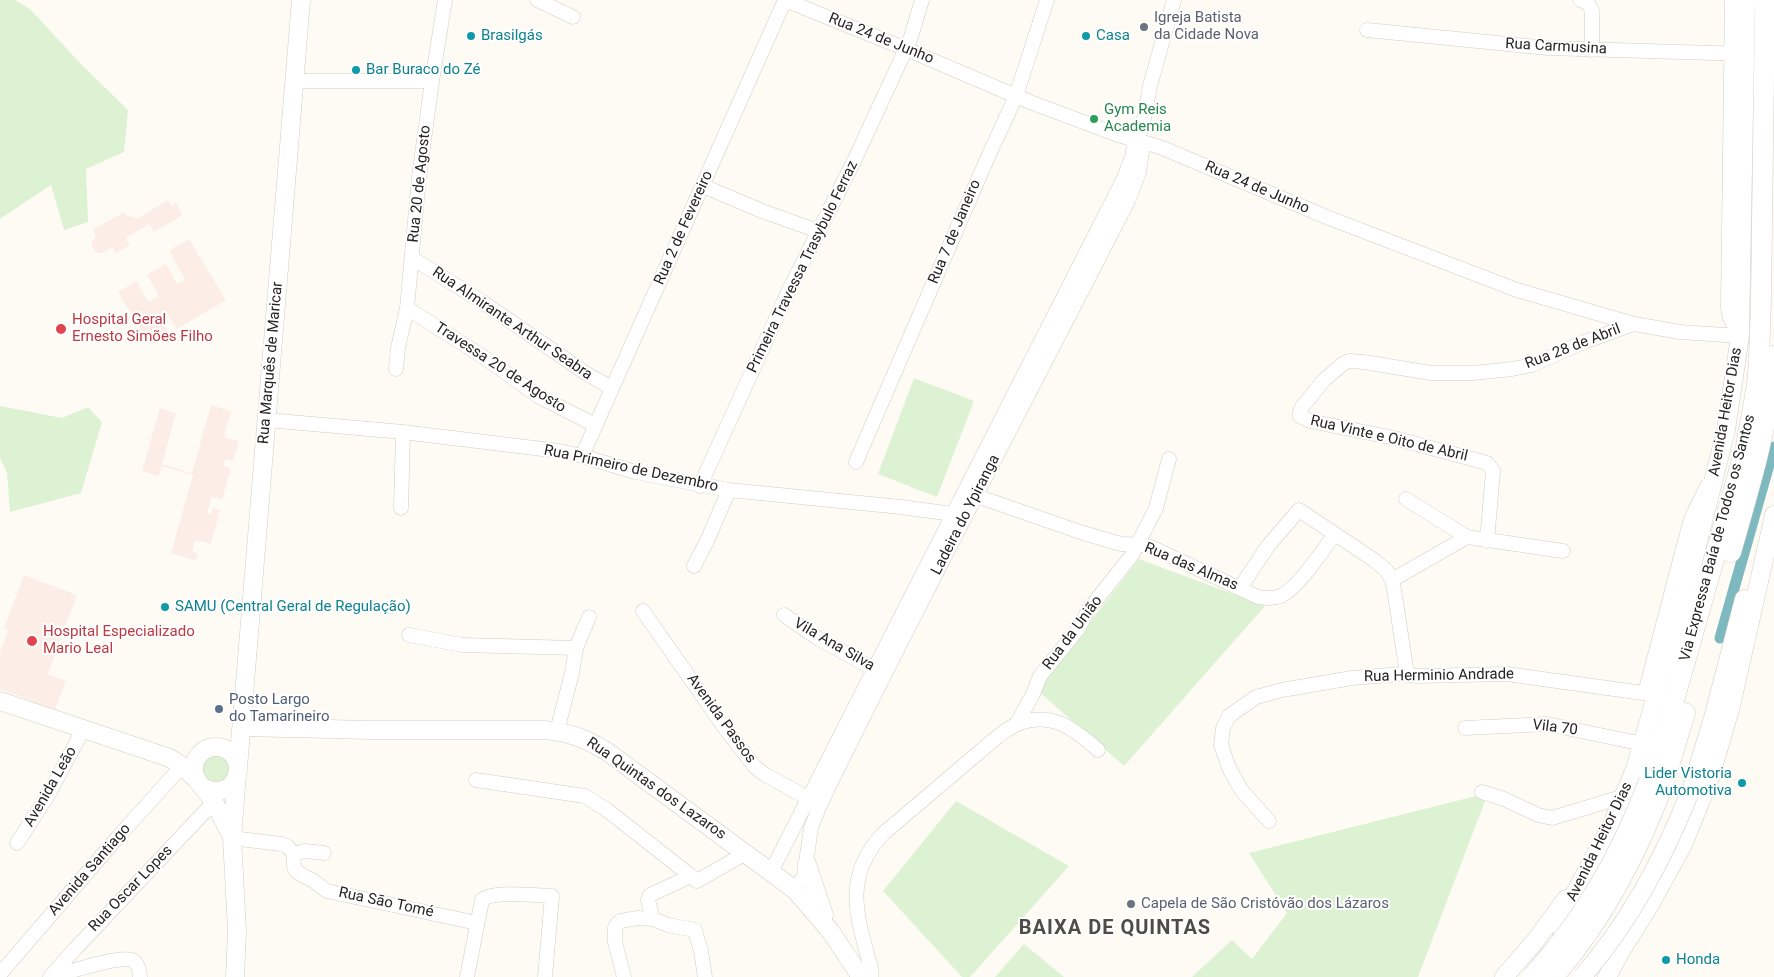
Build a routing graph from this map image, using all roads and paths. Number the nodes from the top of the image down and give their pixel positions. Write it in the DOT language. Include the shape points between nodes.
graph roads {
  1 [pos="300,0"];
  2 [pos="446,0"];
  3 [pos="536,0"];
  4 [pos="922,0"];
  5 [pos="1047,0"];
  6 [pos="1174,0"];
  7 [pos="1582,0"];
  8 [pos="1732,0"];
  9 [pos="1746,0"];
  10 [pos="1765,0"];
  11 [pos="791,1"];
  12 [pos="573,17"];
  13 [pos="1367,30"];
  14 [pos="906,48"];
  15 [pos="1592,50"];
  16 [pos="1739,54"];
  17 [pos="294,81"];
  18 [pos="432,81"];
  19 [pos="1016,96"];
  20 [pos="1140,137"];
  21 [pos="703,186"];
  22 [pos="818,231"];
  23 [pos="412,258"];
  24 [pos="407,308"];
  25 [pos="1634,324"];
  26 [pos="1740,336"];
  27 [pos="1774,338"];
  28 [pos="396,369"];
  29 [pos="612,388"];
  30 [pos="1300,416"];
  31 [pos="267,420"];
  32 [pos="595,425"];
  33 [pos="403,432"];
  34 [pos="582,456"];
  35 [pos="1169,459"];
  36 [pos="856,462"];
  37 [pos="700,486"];
  38 [pos="730,490"];
  39 [pos="970,494"];
  40 [pos="1406,499"];
  41 [pos="401,508"];
  42 [pos="1774,510"];
  43 [pos="959,515"];
  44 [pos="1774,515"];
  45 [pos="1334,534"];
  46 [pos="1467,537"];
  47 [pos="1487,541"];
  48 [pos="1137,545"];
  49 [pos="1563,550"];
  50 [pos="694,566"];
  51 [pos="1392,580"];
  52 [pos="1240,588"];
  53 [pos="643,611"];
  54 [pos="784,615"];
  55 [pos="589,617"];
  56 [pos="409,635"];
  57 [pos="576,648"];
  58 [pos="880,672"];
  59 [pos="1407,674"];
  60 [pos="1651,694"];
  61 [pos="0,701"];
  62 [pos="1016,725"];
  63 [pos="242,726"];
  64 [pos="1465,728"];
  65 [pos="83,730"];
  66 [pos="557,731"];
  67 [pos="1643,744"];
  68 [pos="211,747"];
  69 [pos="1098,750"];
  70 [pos="176,762"];
  71 [pos="238,771"];
  72 [pos="476,780"];
  73 [pos="198,782"];
  74 [pos="1656,783"];
  75 [pos="1482,792"];
  76 [pos="1624,796"];
  77 [pos="214,802"];
  78 [pos="814,802"];
  79 [pos="1269,821"];
  80 [pos="238,839"];
  81 [pos="17,843"];
  82 [pos="324,853"];
  83 [pos="746,853"];
  84 [pos="294,854"];
  85 [pos="807,864"];
  86 [pos="771,872"];
  87 [pos="691,876"];
  88 [pos="1582,877"];
  89 [pos="795,890"];
  90 [pos="653,919"];
  91 [pos="477,923"];
  92 [pos="831,932"];
  93 [pos="1621,951"];
  94 [pos="1561,952"];
  95 [pos="0,974"];
  96 [pos="51,977"];
  97 [pos="140,977"];
  98 [pos="235,977"];
  99 [pos="466,977"];
  100 [pos="544,977"];
  101 [pos="624,977"];
  102 [pos="706,977"];
  103 [pos="861,977"];
  104 [pos="871,977"];
  105 [pos="1504,977"];
  106 [pos="1532,977"];
  107 [pos="1553,977"];
  108 [pos="1559,977"];
  109 [pos="1582,977"];
  110 [pos="1607,977"];
  1 -- 17 [label="main road, Rua Marquês de Maricar"];
  2 -- 18 [label="street, Rua 20 de Agosto"];
  3 -- 12 [label="street"];
  4 -- 14 [label="street, Primeira Travessa Trasybulo Ferraz"];
  5 -- 19 [label="street, Rua 7 de Janeiro"];
  6 -- 20 [label="street, Ladeira do Ypiranga" via="1150,86"];
  7 -- 15 [label="street" via="1592,11"];
  8 -- 16 [label="street"];
  9 -- 16 [label="main road, Avenida Heitor Dias"];
  10 -- 74 [label="highway, Via Expressa Baía de Todos os Santos" via="1757,385 1743,455 1664,736"];
  11 -- 14 [label="street, Rua 24 de Junho"];
  11 -- 21 [label="street, Rua 2 de Fevereiro"];
  13 -- 15 [label="street, Rua Carmusina"];
  14 -- 19 [label="street, Rua 24 de Junho"];
  14 -- 22 [label="street, Primeira Travessa Trasybulo Ferraz" via="854,162"];
  15 -- 16 [label="street, Rua Carmusina"];
  16 -- 26 [label="main road, Avenida Heitor Dias"];
  17 -- 18 [label="street"];
  17 -- 31 [label="main road, Rua Marquês de Maricar"];
  18 -- 23 [label="street, Rua 20 de Agosto"];
  19 -- 20 [label="street, Rua 24 de Junho"];
  19 -- 36 [label="street, Rua 7 de Janeiro"];
  20 -- 25 [label="street, Rua 24 de Junho" via="1329,218 1516,290"];
  20 -- 39 [label="street, Ladeira do Ypiranga" via="1138,172 1129,183"];
  21 -- 22 [label="street"];
  21 -- 29 [label="street, Rua 2 de Fevereiro"];
  22 -- 37 [label="street, Primeira Travessa Trasybulo Ferraz"];
  23 -- 24 [label="street, Rua 20 de Agosto"];
  23 -- 29 [label="street, Rua Almirante Arthur Seabra"];
  24 -- 28 [label="street, Rua 20 de Agosto"];
  24 -- 32 [label="street, Travessa 20 de Agosto" via="538,396"];
  25 -- 26 [label="street, Rua 24 de Junho" via="1680,332"];
  25 -- 30 [label="street, Rua 28 de Abril" via="1532,365 1512,369 1438,374 1349,361 1324,380 1302,407"];
  26 -- 60 [label="main road, Avenida Heitor Dias" via="1720,459"];
  27 -- 74 [label="highway, Via Expressa Baía de Todos os Santos" via="1760,450 1678,740"];
  29 -- 32 [label="street, Rua 2 de Fevereiro"];
  30 -- 47 [label="street, Rua Vinte e Oito de Abril" via="1315,423 1394,438 1488,463 1493,471"];
  31 -- 33 [label="street, Rua Primeiro de Dezembro"];
  31 -- 63 [label="main road, Rua Marquês de Maricar"];
  32 -- 34 [label="street, Rua 2 de Fevereiro"];
  33 -- 34 [label="street, Rua Primeiro de Dezembro"];
  33 -- 41 [label="street"];
  34 -- 37 [label="street, Rua Primeiro de Dezembro"];
  35 -- 48 [label="street, Rua da União" via="1156,508"];
  37 -- 38 [label="street, Rua Primeiro de Dezembro"];
  38 -- 43 [label="street, Rua Primeiro de Dezembro"];
  38 -- 50 [label="street"];
  39 -- 43 [label="street, Ladeira do Ypiranga"];
  39 -- 48 [label="street, Rua das Almas" via="1082,533"];
  40 -- 46 [label="street"];
  42 -- 109 [label="main road, bridge" via="1750,576 1713,718 1675,831 1643,893"];
  43 -- 58 [label="street, Ladeira do Ypiranga"];
  44 -- 93 [label="main road" via="1731,706 1710,778 1680,852"];
  45 -- 51 [label="street" via="1374,560"];
  45 -- 52 [label="street, Rua das Almas" via="1287,593 1265,598"];
  45 -- 52 [label="street" via="1299,510 1268,546"];
  46 -- 47 [label="street"];
  46 -- 51 [label="street"];
  47 -- 49 [label="street"];
  48 -- 52 [label="street, Rua das Almas" via="1151,547"];
  48 -- 62 [label="street, Rua da União" via="1128,563 1089,609 1040,676 1034,694"];
  51 -- 59 [label="street"];
  53 -- 78 [label="street, Avenida Passos" via="755,767"];
  54 -- 58 [label="street, Vila Ana Silva" via="819,639"];
  55 -- 57 [label="street"];
  56 -- 57 [label="street" via="469,645"];
  57 -- 66 [label="street"];
  58 -- 78 [label="street, Ladeira do Ypiranga"];
  59 -- 60 [label="street, Rua Herminio Andrade" via="1514,674"];
  59 -- 79 [label="street, Rua Herminio Andrade" via="1352,678 1268,692 1230,716 1221,736 1223,755 1242,790"];
  60 -- 67 [label="main road, Avenida Heitor Dias"];
  61 -- 65 [label="main road"];
  62 -- 69 [label="street" via="1039,720 1056,721 1072,729"];
  62 -- 104 [label="street" via="989,743 872,845 863,861 856,897"];
  63 -- 66 [label="main road, Rua Quintas dos Lazaros"];
  63 -- 68 [label="main road"];
  63 -- 71 [label="main road, Rua Marquês de Maricar"];
  64 -- 67 [label="street, Vila 70" via="1547,724"];
  65 -- 70 [label="main road"];
  65 -- 81 [label="street, Avenida Leão" via="47,797"];
  66 -- 83 [label="main road, Rua Quintas dos Lazaros" via="595,744"];
  67 -- 76 [label="main road, Avenida Heitor Dias"];
  68 -- 70 [label="main road"];
  68 -- 71 [label="main road" via="230,752"];
  68 -- 73 [label="main road" via="198,755 195,761 194,774"];
  70 -- 73 [label="main road"];
  70 -- 95 [label="street, Avenida Santiago" via="117,838"];
  71 -- 73 [label="main road" via="235,780 225,789 212,791"];
  71 -- 80 [label="main road, Rua Marquês de Maricar"];
  72 -- 87 [label="street" via="585,796"];
  73 -- 77 [label="main road"];
  74 -- 106 [label="highway, Via Expressa Baía de Todos os Santos, bridge" via="1572,930"];
  74 -- 107 [label="highway, Via Expressa Baía de Todos os Santos, bridge" via="1647,828 1617,887 1584,938"];
  75 -- 76 [label="street" via="1552,818"];
  76 -- 88 [label="main road, Avenida Heitor Dias"];
  77 -- 80 [label="main road"];
  77 -- 96 [label="street, Rua Oscar Lopes" via="74,948"];
  78 -- 85 [label="street, Ladeira do Ypiranga"];
  78 -- 86 [label="street, Ladeira do Ypiranga"];
  80 -- 84 [label="street" via="281,844"];
  80 -- 98 [label="main road, Rua Marquês de Maricar"];
  82 -- 84 [label="street" via="305,851"];
  83 -- 86 [label="main road, Rua Quintas dos Lazaros"];
  83 -- 87 [label="street" via="697,881"];
  84 -- 91 [label="street, Rua Sāo Tomé" via="294,869 298,874 327,891"];
  85 -- 89 [label="street, Ladeira do Ypiranga"];
  85 -- 92 [label="main road"];
  86 -- 89 [label="main road, Rua Quintas dos Lazaros"];
  87 -- 90 [label="street" via="650,895 648,900"];
  88 -- 94 [label="main road, Avenida Heitor Dias" via="1564,918"];
  88 -- 105 [label="main road"];
  89 -- 92 [label="main road, Rua Quintas dos Lazaros"];
  90 -- 101 [label="street" via="620,921 614,927"];
  90 -- 102 [label="street" via="695,930"];
  91 -- 99 [label="street"];
  91 -- 100 [label="street" via="482,901 488,896 552,896"];
  92 -- 103 [label="main road, Rua Quintas dos Lazaros"];
  93 -- 94 [label="main road" via="1594,967 1574,964"];
  93 -- 110 [label="main road"];
  94 -- 108 [label="main road, Avenida Heitor Dias"];
  96 -- 97 [label="street" via="128,959 138,966"];
}
